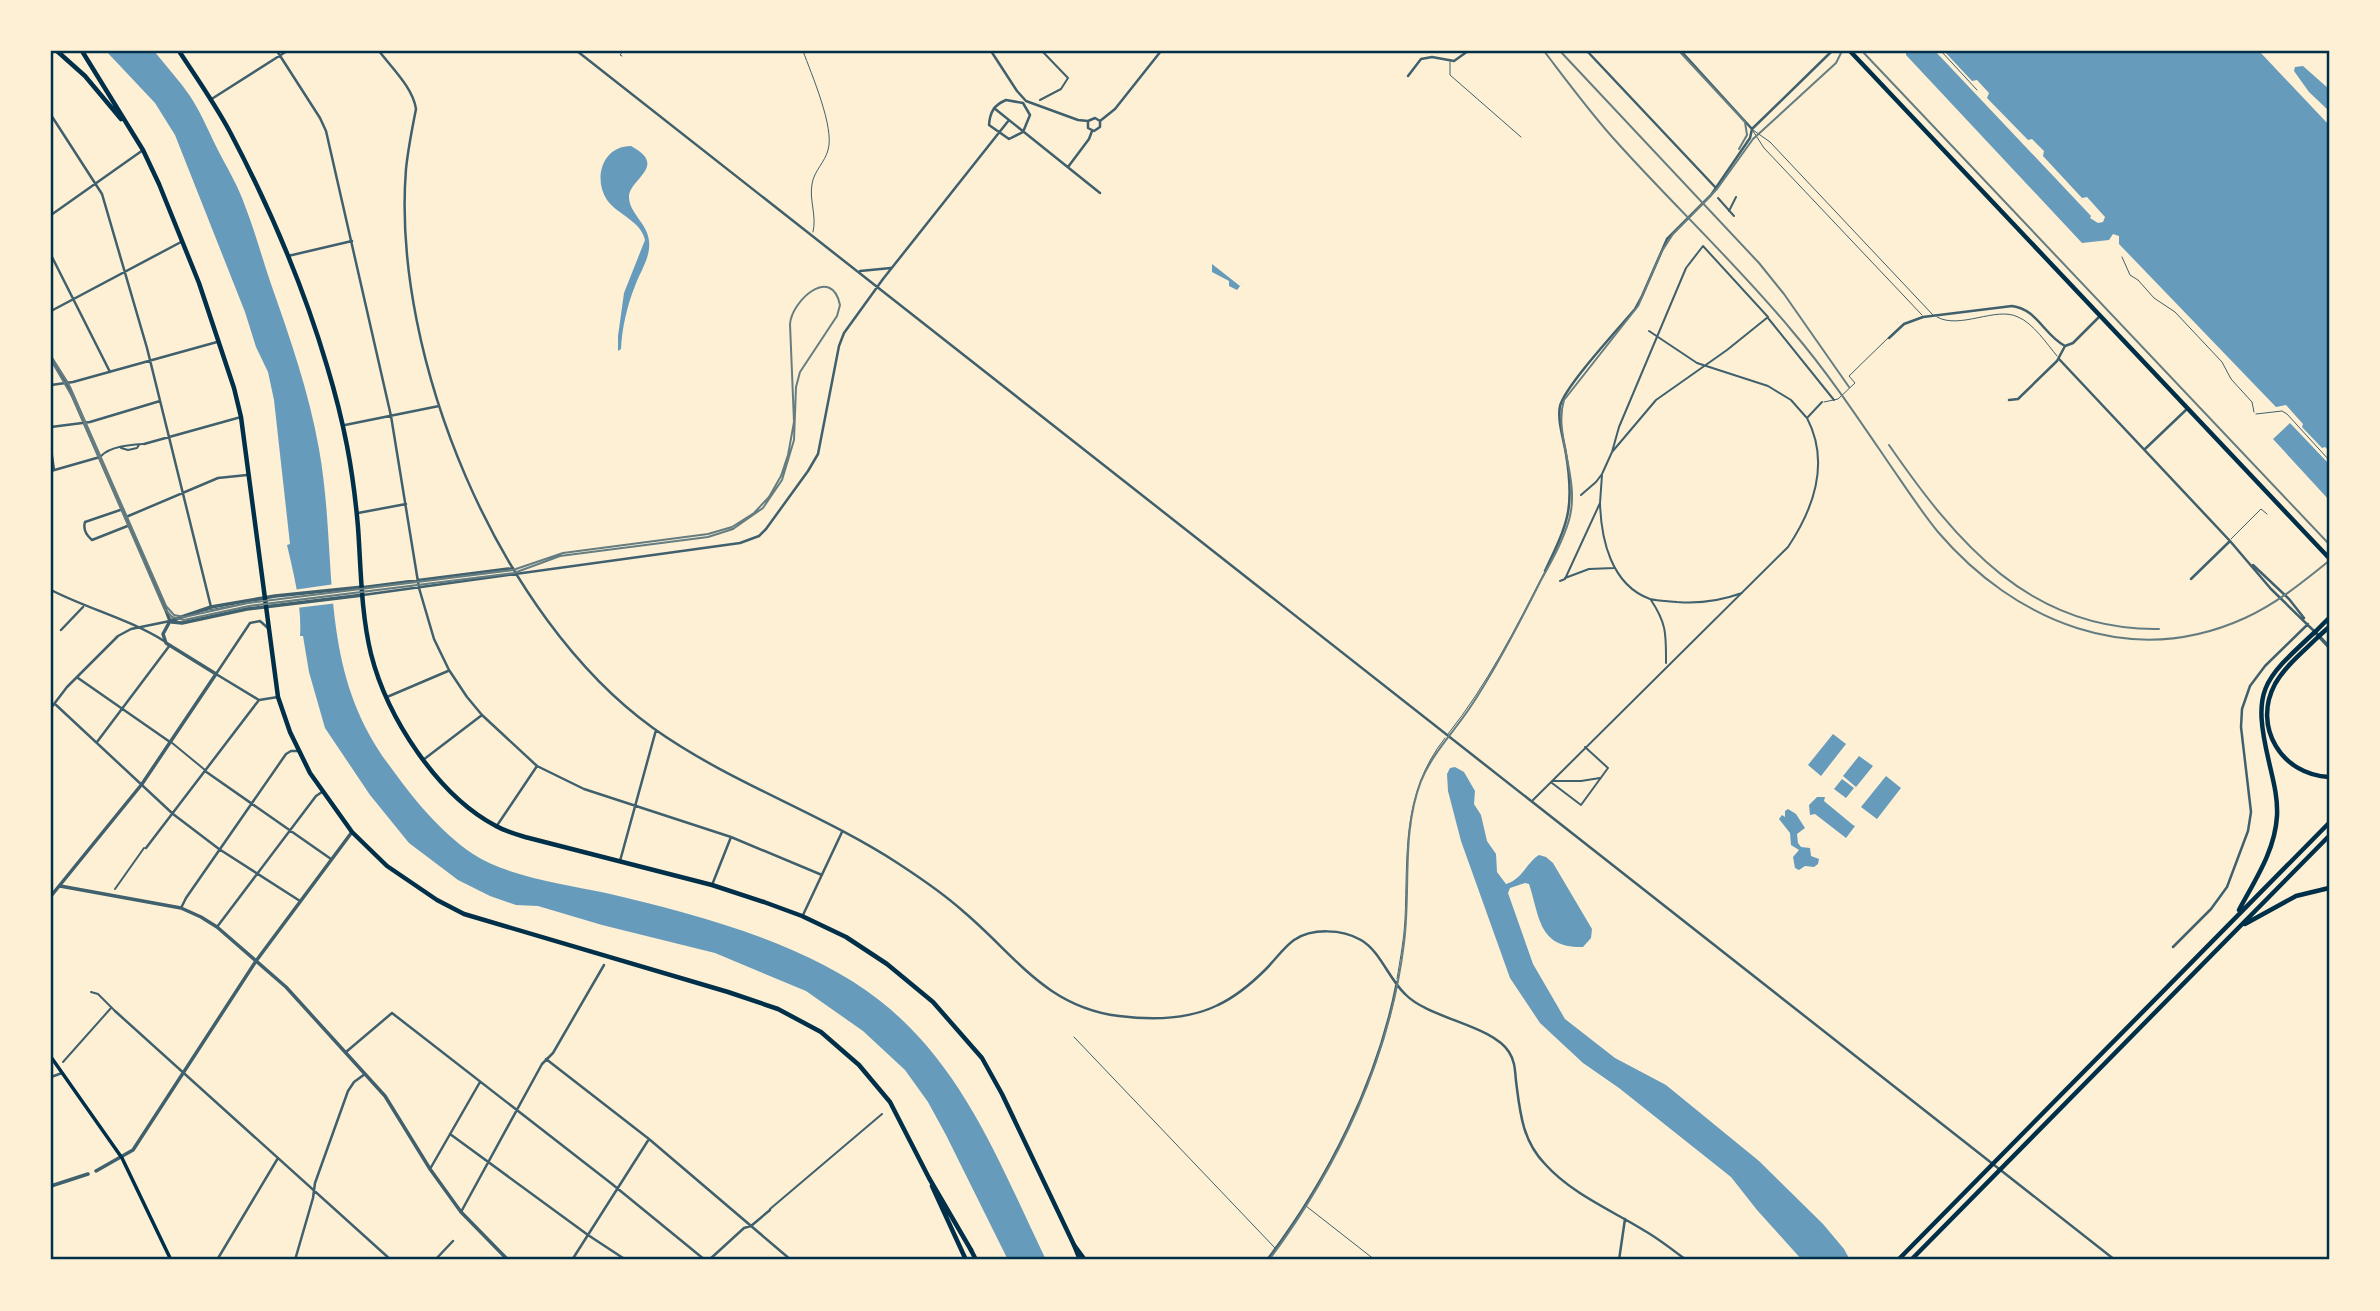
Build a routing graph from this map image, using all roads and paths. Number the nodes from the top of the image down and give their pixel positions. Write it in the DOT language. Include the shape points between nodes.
graph roads {
  1 [pos="57,51"];
  2 [pos="82,51"];
  3 [pos="179,51"];
  4 [pos="277,51"];
  5 [pos="287,51"];
  6 [pos="379,51"];
  7 [pos="577,51"];
  8 [pos="623,51"];
  9 [pos="803,51"];
  10 [pos="991,51"];
  11 [pos="1042,51"];
  12 [pos="1161,51"];
  13 [pos="1468,51"];
  14 [pos="1587,51"];
  15 [pos="1681,51"];
  16 [pos="1832,51"];
  17 [pos="1850,51"];
  18 [pos="1941,51"];
  19 [pos="280,55"];
  20 [pos="622,56"];
  21 [pos="1451,60"];
  22 [pos="1408,76"];
  23 [pos="1978,90"];
  24 [pos="210,100"];
  25 [pos="1040,100"];
  26 [pos="1024,102"];
  27 [pos="994,108"];
  28 [pos="51,115"];
  29 [pos="1009,120"];
  30 [pos="1088,121"];
  31 [pos="1100,121"];
  32 [pos="125,122"];
  33 [pos="1752,129"];
  34 [pos="1092,131"];
  35 [pos="1023,132"];
  36 [pos="1000,133"];
  37 [pos="1521,136"];
  38 [pos="143,150"];
  39 [pos="1068,167"];
  40 [pos="96,183"];
  41 [pos="1716,188"];
  42 [pos="1100,193"];
  43 [pos="1736,197"];
  44 [pos="1718,198"];
  45 [pos="1729,211"];
  46 [pos="51,215"];
  47 [pos="1734,216"];
  48 [pos="812,235"];
  49 [pos="183,241"];
  50 [pos="352,241"];
  51 [pos="51,254"];
  52 [pos="288,256"];
  53 [pos="2122,257"];
  54 [pos="891,268"];
  55 [pos="857,270"];
  56 [pos="125,273"];
  57 [pos="878,286"];
  58 [pos="73,299"];
  59 [pos="51,311"];
  60 [pos="1932,315"];
  61 [pos="2101,316"];
  62 [pos="1628,317"];
  63 [pos="1768,317"];
  64 [pos="1923,317"];
  65 [pos="1633,321"];
  66 [pos="1649,331"];
  67 [pos="1657,336"];
  68 [pos="1889,338"];
  69 [pos="219,341"];
  70 [pos="2065,346"];
  71 [pos="51,358"];
  72 [pos="2059,359"];
  73 [pos="150,360"];
  74 [pos="1705,366"];
  75 [pos="110,372"];
  76 [pos="67,383"];
  77 [pos="51,385"];
  78 [pos="1834,400"];
  79 [pos="2009,400"];
  80 [pos="160,401"];
  81 [pos="1822,402"];
  82 [pos="439,406"];
  83 [pos="2188,408"];
  84 [pos="391,416"];
  85 [pos="241,417"];
  86 [pos="1807,418"];
  87 [pos="85,422"];
  88 [pos="345,425"];
  89 [pos="51,427"];
  90 [pos="170,437"];
  91 [pos="142,444"];
  92 [pos="120,447"];
  93 [pos="51,449"];
  94 [pos="2144,450"];
  95 [pos="1612,452"];
  96 [pos="100,457"];
  97 [pos="2329,460"];
  98 [pos="52,470"];
  99 [pos="1602,474"];
  100 [pos="247,475"];
  101 [pos="183,493"];
  102 [pos="1581,495"];
  103 [pos="1600,503"];
  104 [pos="406,504"];
  105 [pos="123,509"];
  106 [pos="356,513"];
  107 [pos="2267,514"];
  108 [pos="126,517"];
  109 [pos="130,524"];
  110 [pos="2230,541"];
  111 [pos="2329,558"];
  112 [pos="513,568"];
  113 [pos="1616,568"];
  114 [pos="1545,571"];
  115 [pos="517,575"];
  116 [pos="1564,579"];
  117 [pos="2191,579"];
  118 [pos="418,580"];
  119 [pos="1560,581"];
  120 [pos="363,587"];
  121 [pos="419,588"];
  122 [pos="51,590"];
  123 [pos="1743,592"];
  124 [pos="363,595"];
  125 [pos="264,597"];
  126 [pos="1650,599"];
  127 [pos="83,606"];
  128 [pos="211,607"];
  129 [pos="266,607"];
  130 [pos="201,611"];
  131 [pos="2329,618"];
  132 [pos="170,621"];
  133 [pos="2308,624"];
  134 [pos="139,627"];
  135 [pos="2329,627"];
  136 [pos="268,629"];
  137 [pos="61,631"];
  138 [pos="2317,634"];
  139 [pos="168,644"];
  140 [pos="2329,647"];
  141 [pos="1666,666"];
  142 [pos="449,670"];
  143 [pos="216,674"];
  144 [pos="77,677"];
  145 [pos="59,696"];
  146 [pos="278,697"];
  147 [pos="387,697"];
  148 [pos="259,700"];
  149 [pos="51,701"];
  150 [pos="55,704"];
  151 [pos="51,708"];
  152 [pos="122,710"];
  153 [pos="482,715"];
  154 [pos="656,730"];
  155 [pos="1448,734"];
  156 [pos="97,742"];
  157 [pos="170,742"];
  158 [pos="1585,747"];
  159 [pos="299,751"];
  160 [pos="423,760"];
  161 [pos="537,766"];
  162 [pos="205,771"];
  163 [pos="2329,777"];
  164 [pos="1601,778"];
  165 [pos="1551,782"];
  166 [pos="142,784"];
  167 [pos="322,792"];
  168 [pos="1532,801"];
  169 [pos="251,804"];
  170 [pos="635,806"];
  171 [pos="173,814"];
  172 [pos="2329,822"];
  173 [pos="496,827"];
  174 [pos="291,830"];
  175 [pos="352,832"];
  176 [pos="842,832"];
  177 [pos="732,836"];
  178 [pos="2329,836"];
  179 [pos="145,848"];
  180 [pos="219,849"];
  181 [pos="331,859"];
  182 [pos="620,861"];
  183 [pos="258,873"];
  184 [pos="822,875"];
  185 [pos="54,885"];
  186 [pos="712,885"];
  187 [pos="60,886"];
  188 [pos="2329,888"];
  189 [pos="115,889"];
  190 [pos="51,896"];
  191 [pos="300,901"];
  192 [pos="181,908"];
  193 [pos="802,916"];
  194 [pos="2235,917"];
  195 [pos="2241,925"];
  196 [pos="218,927"];
  197 [pos="2173,947"];
  198 [pos="256,961"];
  199 [pos="604,965"];
  200 [pos="1397,982"];
  201 [pos="91,992"];
  202 [pos="111,1008"];
  203 [pos="115,1011"];
  204 [pos="1074,1037"];
  205 [pos="346,1052"];
  206 [pos="51,1057"];
  207 [pos="546,1059"];
  208 [pos="63,1062"];
  209 [pos="62,1073"];
  210 [pos="183,1073"];
  211 [pos="365,1074"];
  212 [pos="51,1077"];
  213 [pos="480,1082"];
  214 [pos="517,1110"];
  215 [pos="882,1114"];
  216 [pos="450,1134"];
  217 [pos="649,1139"];
  218 [pos="122,1158"];
  219 [pos="278,1158"];
  220 [pos="489,1163"];
  221 [pos="430,1168"];
  222 [pos="96,1171"];
  223 [pos="88,1174"];
  224 [pos="929,1178"];
  225 [pos="51,1186"];
  226 [pos="617,1190"];
  227 [pos="313,1191"];
  228 [pos="1305,1205"];
  229 [pos="770,1210"];
  230 [pos="461,1212"];
  231 [pos="1625,1219"];
  232 [pos="751,1226"];
  233 [pos="588,1236"];
  234 [pos="453,1241"];
  235 [pos="1276,1249"];
  236 [pos="171,1260"];
  237 [pos="218,1260"];
  238 [pos="295,1260"];
  239 [pos="391,1260"];
  240 [pos="435,1260"];
  241 [pos="509,1260"];
  242 [pos="572,1260"];
  243 [pos="626,1260"];
  244 [pos="707,1260"];
  245 [pos="791,1260"];
  246 [pos="966,1260"];
  247 [pos="976,1260"];
  248 [pos="1082,1260"];
  249 [pos="1267,1260"];
  250 [pos="1376,1260"];
  251 [pos="1619,1260"];
  252 [pos="1686,1260"];
  253 [pos="1898,1260"];
  254 [pos="1911,1260"];
  255 [pos="2115,1260"];
  1 -- 32 [label="main road"];
  2 -- 32 [label="main road"];
  3 -- 24 [label="main road"];
  4 -- 19 [label="street"];
  5 -- 19 [label="street"];
  6 -- 82 [label="street" via="415,101 406,172 409,262"];
  7 -- 48 [label="street"];
  8 -- 20 [label="lane"];
  9 -- 48 [label="lane" via="829,139 811,186"];
  10 -- 26 [label="street"];
  11 -- 25 [label="street" via="1068,78 1061,89"];
  12 -- 31 [label="street"];
  13 -- 21 [label="street"];
  14 -- 41 [label="street"];
  15 -- 33 [label="street"];
  16 -- 33 [label="street"];
  17 -- 61 [label="main road"];
  18 -- 23 [label="lane"];
  19 -- 24 [label="street"];
  19 -- 50 [label="street" via="326,131"];
  21 -- 22 [label="street" via="1421,59"];
  21 -- 37 [label="lane" via="1450,75"];
  24 -- 52 [label="main road" via="229,130"];
  26 -- 27 [label="street" via="1006,100"];
  26 -- 30 [label="street"];
  26 -- 35 [label="street" via="1030,115"];
  27 -- 29 [label="street"];
  27 -- 36 [label="street" via="989,125"];
  28 -- 40 [label="street"];
  29 -- 35 [label="street"];
  29 -- 36 [label="street"];
  30 -- 31 [label="street"];
  30 -- 34 [label="street"];
  31 -- 34 [label="street" via="1099,128"];
  32 -- 38 [label="main road"];
  33 -- 41 [label="street"];
  33 -- 60 [label="lane" via="1770,142"];
  33 -- 64 [label="lane" via="1764,148"];
  34 -- 39 [label="street"];
  35 -- 36 [label="street" via="1009,139"];
  35 -- 39 [label="street"];
  36 -- 54 [label="street"];
  38 -- 40 [label="street"];
  38 -- 49 [label="main road"];
  39 -- 42 [label="street"];
  40 -- 46 [label="street"];
  40 -- 56 [label="street"];
  41 -- 62 [label="street" via="1667,240"];
  43 -- 45 [label="street"];
  44 -- 45 [label="street"];
  45 -- 47 [label="street"];
  48 -- 55 [label="street"];
  49 -- 56 [label="street"];
  49 -- 69 [label="main road"];
  50 -- 52 [label="street"];
  50 -- 84 [label="street"];
  51 -- 58 [label="street"];
  52 -- 88 [label="main road"];
  53 -- 97 [label="lane" via="2130,275 2175,312 2222,362 2255,413 2287,414"];
  54 -- 55 [label="street"];
  54 -- 57 [label="street"];
  55 -- 57 [label="street"];
  56 -- 58 [label="street"];
  56 -- 73 [label="street"];
  57 -- 115 [label="street" via="839,346 818,454 759,536 740,543"];
  57 -- 155 [label="street"];
  58 -- 59 [label="street"];
  58 -- 75 [label="street"];
  60 -- 64 [label="street"];
  60 -- 70 [label="street" via="2023,307"];
  60 -- 72 [label="lane" via="1952,321 2015,315"];
  61 -- 70 [label="street"];
  61 -- 83 [label="main road"];
  62 -- 65 [label="lane"];
  62 -- 114 [label="street" via="1561,406 1571,501 1564,531"];
  63 -- 67 [label="street" via="1703,246 1686,268"];
  63 -- 74 [label="street"];
  63 -- 78 [label="street"];
  64 -- 68 [label="street" via="1904,324"];
  66 -- 67 [label="street"];
  67 -- 74 [label="street"];
  67 -- 95 [label="street"];
  68 -- 78 [label="lane" via="1849,376 1855,383"];
  69 -- 73 [label="street"];
  69 -- 85 [label="main road"];
  70 -- 72 [label="street"];
  71 -- 76 [label="street"];
  72 -- 79 [label="street" via="2018,399"];
  72 -- 94 [label="street"];
  73 -- 75 [label="street"];
  73 -- 80 [label="street"];
  74 -- 86 [label="street" via="1768,386 1791,400"];
  74 -- 95 [label="street" via="1656,400"];
  75 -- 76 [label="street"];
  76 -- 77 [label="street"];
  76 -- 87 [label="street"];
  78 -- 81 [label="lane"];
  80 -- 87 [label="street"];
  80 -- 90 [label="street"];
  81 -- 86 [label="street"];
  82 -- 84 [label="street"];
  82 -- 112 [label="street" via="481,513"];
  83 -- 94 [label="street"];
  83 -- 111 [label="main road"];
  84 -- 88 [label="street"];
  84 -- 104 [label="street"];
  85 -- 90 [label="street"];
  85 -- 100 [label="main road"];
  86 -- 123 [label="street" via="1819,461 1805,522 1788,547"];
  87 -- 89 [label="street"];
  87 -- 96 [label="street"];
  88 -- 106 [label="main road"];
  90 -- 91 [label="street"];
  90 -- 101 [label="street"];
  91 -- 92 [label="street"];
  91 -- 92 [label="street" via="130,450"];
  92 -- 96 [label="street"];
  93 -- 98 [label="street"];
  94 -- 110 [label="street"];
  95 -- 99 [label="street"];
  96 -- 98 [label="street"];
  96 -- 105 [label="street"];
  99 -- 102 [label="street"];
  99 -- 103 [label="street"];
  100 -- 101 [label="street" via="218,478"];
  100 -- 125 [label="main road"];
  101 -- 108 [label="street"];
  101 -- 128 [label="street"];
  103 -- 113 [label="street" via="1603,542"];
  103 -- 116 [label="street"];
  104 -- 106 [label="street"];
  104 -- 118 [label="street"];
  105 -- 108 [label="street"];
  105 -- 109 [label="street" via="85,522 88,537 92,540"];
  106 -- 120 [label="main road"];
  107 -- 110 [label="lane" via="2261,509"];
  108 -- 109 [label="street"];
  109 -- 132 [label="street"];
  110 -- 117 [label="street"];
  110 -- 133 [label="street"];
  112 -- 115 [label="street"];
  112 -- 118 [label="street"];
  113 -- 116 [label="street" via="1590,569"];
  113 -- 126 [label="street" via="1629,586"];
  114 -- 155 [label="lane" via="1493,666"];
  115 -- 121 [label="street"];
  115 -- 154 [label="street" via="547,622 581,662"];
  116 -- 119 [label="street"];
  118 -- 120 [label="street"];
  118 -- 121 [label="street"];
  120 -- 124 [label="main road"];
  120 -- 125 [label="street"];
  121 -- 124 [label="street"];
  121 -- 142 [label="street"];
  122 -- 127 [label="street"];
  123 -- 126 [label="street" via="1720,601"];
  123 -- 141 [label="street"];
  124 -- 129 [label="street"];
  124 -- 147 [label="main road" via="371,653"];
  125 -- 128 [label="street"];
  125 -- 129 [label="main road"];
  125 -- 130 [label="lane"];
  126 -- 141 [label="street" via="1667,635"];
  127 -- 134 [label="street"];
  127 -- 137 [label="street"];
  128 -- 130 [label="street"];
  129 -- 132 [label="street" via="182,623"];
  129 -- 136 [label="main road"];
  130 -- 132 [label="street"];
  131 -- 138 [label="main road"];
  132 -- 134 [label="street"];
  132 -- 139 [label="street" via="163,634"];
  133 -- 138 [label="street"];
  133 -- 197 [label="street" via="2250,686 2241,727 2251,812 2248,831 2227,887"];
  134 -- 139 [label="street"];
  134 -- 144 [label="street" via="118,636"];
  135 -- 138 [label="main road"];
  136 -- 143 [label="street" via="260,621 250,623"];
  136 -- 146 [label="main road"];
  138 -- 140 [label="street"];
  138 -- 163 [label="main road" via="2275,685 2267,719 2271,738 2286,760 2303,772"];
  138 -- 194 [label="main road" via="2277,668 2262,698 2261,726 2277,815 2263,867"];
  139 -- 143 [label="street"];
  139 -- 152 [label="street"];
  141 -- 158 [label="street"];
  142 -- 147 [label="street"];
  142 -- 153 [label="street"];
  143 -- 148 [label="street"];
  143 -- 157 [label="street"];
  144 -- 145 [label="street"];
  144 -- 152 [label="street"];
  145 -- 149 [label="street"];
  145 -- 150 [label="street"];
  146 -- 148 [label="street"];
  146 -- 159 [label="main road"];
  147 -- 160 [label="main road"];
  148 -- 162 [label="street"];
  150 -- 151 [label="street"];
  150 -- 156 [label="street"];
  152 -- 156 [label="street"];
  152 -- 157 [label="street"];
  153 -- 160 [label="street"];
  153 -- 161 [label="street"];
  154 -- 170 [label="street"];
  154 -- 176 [label="street" via="733,777"];
  155 -- 168 [label="street"];
  155 -- 200 [label="lane" via="1425,769 1411,814"];
  156 -- 166 [label="street"];
  157 -- 162 [label="street"];
  157 -- 166 [label="street"];
  158 -- 164 [label="street" via="1608,768"];
  158 -- 165 [label="street"];
  159 -- 167 [label="main road"];
  159 -- 169 [label="street" via="286,754"];
  160 -- 173 [label="main road" via="452,793"];
  161 -- 170 [label="street" via="584,789"];
  161 -- 173 [label="street"];
  162 -- 169 [label="street"];
  162 -- 171 [label="street"];
  164 -- 165 [label="street"];
  164 -- 165 [label="street" via="1581,805"];
  165 -- 168 [label="street"];
  166 -- 171 [label="street"];
  166 -- 187 [label="street"];
  167 -- 174 [label="street"];
  167 -- 175 [label="main road"];
  168 -- 255 [label="street"];
  169 -- 174 [label="street"];
  169 -- 180 [label="street"];
  170 -- 177 [label="street"];
  170 -- 182 [label="street"];
  171 -- 179 [label="street"];
  171 -- 180 [label="street"];
  172 -- 194 [label="main road"];
  173 -- 182 [label="main road"];
  174 -- 181 [label="street"];
  174 -- 183 [label="street"];
  175 -- 181 [label="street"];
  175 -- 224 [label="main road" via="387,866 464,914 704,984 806,1023 841,1047 878,1085"];
  176 -- 184 [label="street"];
  176 -- 200 [label="street" via="894,861 965,912 1058,997 1098,1013 1164,1018 1211,1008 1251,983 1298,937 1324,931 1368,944"];
  177 -- 184 [label="street"];
  177 -- 186 [label="street"];
  178 -- 195 [label="main road"];
  179 -- 189 [label="street"];
  180 -- 183 [label="street"];
  180 -- 192 [label="street"];
  181 -- 191 [label="street"];
  182 -- 186 [label="main road"];
  183 -- 191 [label="street"];
  183 -- 196 [label="street"];
  184 -- 193 [label="street"];
  185 -- 187 [label="street"];
  186 -- 193 [label="main road"];
  187 -- 190 [label="street"];
  187 -- 192 [label="street"];
  188 -- 195 [label="main road" via="2296,896"];
  191 -- 198 [label="street"];
  192 -- 196 [label="street"];
  193 -- 248 [label="main road" via="887,964 956,1026 997,1085"];
  194 -- 253 [label="main road"];
  195 -- 254 [label="main road"];
  196 -- 198 [label="street"];
  198 -- 205 [label="street"];
  198 -- 210 [label="street"];
  199 -- 207 [label="street"];
  200 -- 228 [label="street" via="1375,1062"];
  200 -- 231 [label="street" via="1405,995 1506,1047 1513,1060 1522,1128 1542,1162 1571,1187"];
  201 -- 202 [label="street"];
  202 -- 203 [label="street"];
  202 -- 208 [label="street"];
  203 -- 210 [label="street"];
  204 -- 235 [label="lane"];
  205 -- 211 [label="street"];
  205 -- 213 [label="street" via="392,1013"];
  206 -- 209 [label="main road"];
  207 -- 214 [label="street"];
  207 -- 217 [label="street"];
  209 -- 212 [label="street"];
  209 -- 218 [label="main road"];
  210 -- 218 [label="street" via="133,1150"];
  210 -- 219 [label="street"];
  211 -- 221 [label="street" via="385,1096"];
  211 -- 227 [label="street" via="348,1091"];
  213 -- 214 [label="street"];
  213 -- 216 [label="street"];
  214 -- 220 [label="street"];
  214 -- 226 [label="street"];
  215 -- 229 [label="street"];
  216 -- 220 [label="street"];
  216 -- 221 [label="street"];
  217 -- 226 [label="street"];
  217 -- 232 [label="street"];
  218 -- 222 [label="street"];
  218 -- 236 [label="main road"];
  219 -- 227 [label="street"];
  219 -- 237 [label="street"];
  220 -- 230 [label="street"];
  220 -- 233 [label="street"];
  221 -- 230 [label="street"];
  223 -- 225 [label="street"];
  224 -- 246 [label="main road"];
  224 -- 247 [label="main road"];
  226 -- 233 [label="street"];
  226 -- 244 [label="street"];
  227 -- 238 [label="street"];
  227 -- 239 [label="street"];
  228 -- 235 [label="street"];
  228 -- 250 [label="lane"];
  229 -- 232 [label="street"];
  230 -- 241 [label="street"];
  231 -- 251 [label="street"];
  231 -- 252 [label="street"];
  232 -- 244 [label="street"];
  232 -- 245 [label="street"];
  233 -- 242 [label="street"];
  233 -- 243 [label="street"];
  234 -- 240 [label="street"];
  235 -- 249 [label="street"];
}
